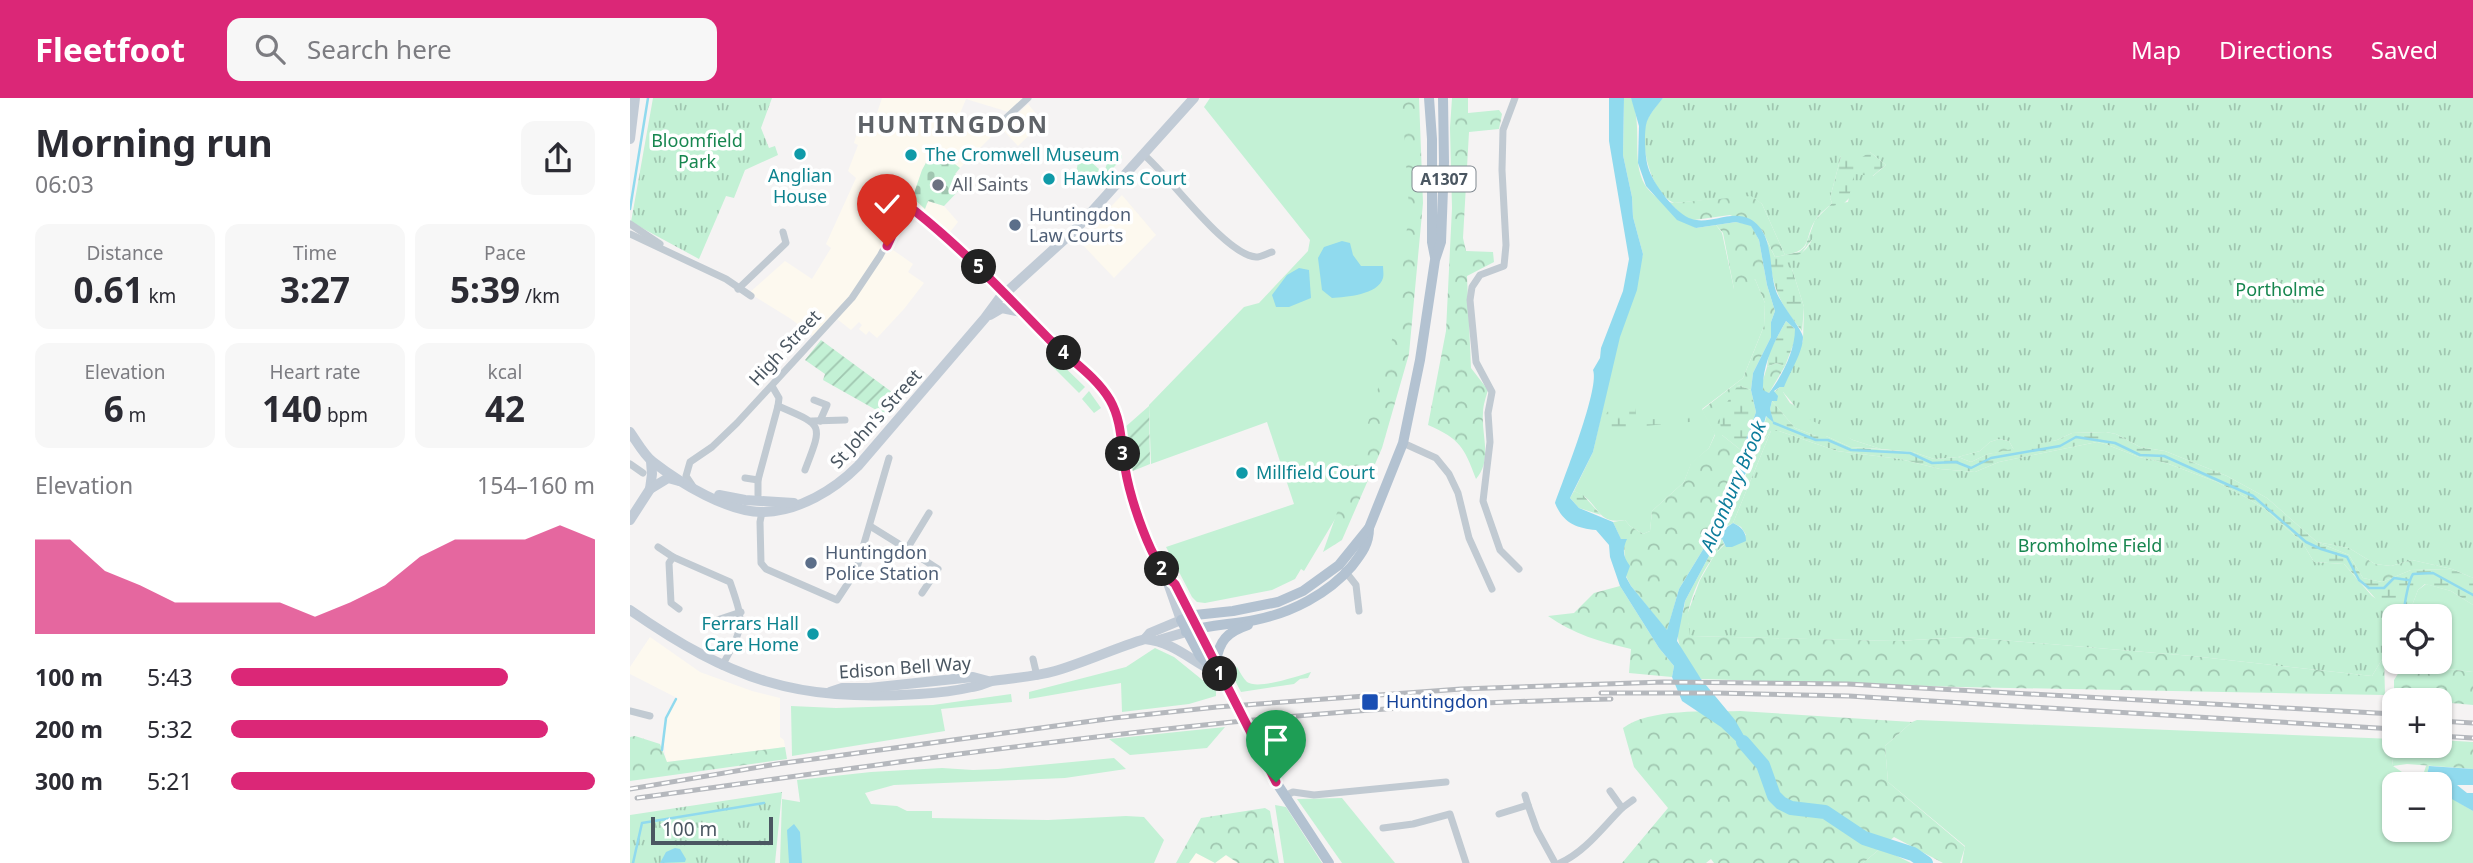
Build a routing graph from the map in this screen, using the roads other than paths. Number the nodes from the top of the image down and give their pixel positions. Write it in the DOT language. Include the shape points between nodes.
graph roads {
  1 [pos="635,98"];
  2 [pos="1028,98"];
  3 [pos="1194,98"];
  4 [pos="1429,98"];
  5 [pos="1443,98"];
  6 [pos="1515,98"];
  7 [pos="1006,118"];
  8 [pos="630,139"];
  9 [pos="1143,154"];
  10 [pos="630,224"];
  11 [pos="783,232"];
  12 [pos="630,234"];
  13 [pos="1272,252"];
  14 [pos="671,254"];
  15 [pos="1435,260"];
  16 [pos="738,289"];
  17 [pos="1005,294"];
  18 [pos="751,296"];
  19 [pos="1027,316"];
  20 [pos="985,318"];
  21 [pos="772,386"];
  22 [pos="814,400"];
  23 [pos="778,406"];
  24 [pos="845,420"];
  25 [pos="816,421"];
  26 [pos="630,432"];
  27 [pos="1403,443"];
  28 [pos="889,458"];
  29 [pos="651,461"];
  30 [pos="630,464"];
  31 [pos="805,470"];
  32 [pos="643,473"];
  33 [pos="745,478"];
  34 [pos="758,480"];
  35 [pos="684,482"];
  36 [pos="650,489"];
  37 [pos="694,489"];
  38 [pos="758,495"];
  39 [pos="799,503"];
  40 [pos="762,512"];
  41 [pos="929,513"];
  42 [pos="630,520"];
  43 [pos="870,526"];
  44 [pos="658,548"];
  45 [pos="906,549"];
  46 [pos="673,557"];
  47 [pos="1342,569"];
  48 [pos="1519,569"];
  49 [pos="1492,589"];
  50 [pos="922,593"];
  51 [pos="679,609"];
  52 [pos="630,610"];
  53 [pos="1359,611"];
  54 [pos="741,612"];
  55 [pos="1186,618"];
  56 [pos="717,620"];
  57 [pos="1253,621"];
  58 [pos="1191,630"];
  59 [pos="1145,639"];
  60 [pos="1159,641"];
  61 [pos="1032,659"];
  62 [pos="722,666"];
  63 [pos="1216,670"];
  64 [pos="1037,676"];
  65 [pos="936,681"];
  66 [pos="990,682"];
  67 [pos="933,692"];
  68 [pos="823,694"];
  69 [pos="630,711"];
  70 [pos="650,716"];
  71 [pos="1446,782"];
  72 [pos="1610,791"];
  73 [pos="1525,795"];
  74 [pos="1285,796"];
  75 [pos="1633,800"];
  76 [pos="1446,805"];
  77 [pos="1528,805"];
  78 [pos="1622,808"];
  79 [pos="1450,814"];
  80 [pos="1499,814"];
  81 [pos="1392,815"];
  82 [pos="1394,825"];
  83 [pos="1382,828"];
  84 [pos="1329,863"];
  85 [pos="1466,863"];
  86 [pos="1558,863"];
  1 -- 8 [label="main road"];
  2 -- 7 [label="street"];
  3 -- 9 [label="main road, St John's Street"];
  4 -- 15 [label="main road, A1307"];
  5 -- 15 [label="main road, A1307" via="1444,217"];
  6 -- 48 [label="street" via="1503,130 1504,266 1480,275 1470,300 1476,362 1492,392 1483,501 1500,550"];
  9 -- 13 [label="street" via="1236,248 1255,257"];
  9 -- 17 [label="main road, St John's Street" via="1077,228"];
  10 -- 14 [label="street"];
  11 -- 16 [label="street" via="786,243"];
  12 -- 14 [label="street"];
  14 -- 16 [label="street"];
  15 -- 27 [label="main road, A1307"];
  16 -- 18 [label="street"];
  17 -- 19 [label="main road"];
  17 -- 20 [label="main road, St John's Street"];
  17 -- 21 [label="street, High Street" via="907,208 852,298"];
  19 -- 20 [label="main road" via="1002,308"];
  19 -- 55 [label="main road" via="1105,392 1115,410 1131,497"];
  20 -- 39 [label="main road, St John's Street" via="843,481"];
  21 -- 23 [label="street"];
  21 -- 37 [label="street, High Street" via="712,447 690,462 686,476"];
  22 -- 25 [label="street" via="827,405"];
  23 -- 25 [label="street"];
  23 -- 34 [label="street"];
  24 -- 25 [label="street"];
  25 -- 31 [label="street" via="817,437"];
  26 -- 29 [label="main road"];
  27 -- 47 [label="main road, A1307" via="1369,528 1369,541"];
  27 -- 49 [label="street" via="1436,458 1449,474 1469,538"];
  28 -- 43 [label="street, St John's Street"];
  29 -- 35 [label="main road, St John's Street"];
  29 -- 36 [label="main road"];
  30 -- 32 [label="street"];
  33 -- 34 [label="street"];
  34 -- 38 [label="street"];
  35 -- 36 [label="main road" via="668,478"];
  35 -- 37 [label="main road, St John's Street"];
  36 -- 42 [label="main road"];
  37 -- 39 [label="main road" via="745,500"];
  37 -- 40 [label="main road, St John's Street" via="727,504"];
  39 -- 40 [label="main road, St John's Street"];
  40 -- 43 [label="street, St John's Street" via="761,563 766,569 837,600 856,571"];
  41 -- 45 [label="street"];
  43 -- 45 [label="street"];
  44 -- 46 [label="street"];
  45 -- 50 [label="street" via="938,569"];
  46 -- 51 [label="street" via="669,563 671,603"];
  46 -- 54 [label="street" via="730,582"];
  47 -- 53 [label="street" via="1356,584"];
  47 -- 55 [label="main road, A1307" via="1278,602"];
  47 -- 57 [label="main road, A1307" via="1321,593 1290,610"];
  52 -- 62 [label="main road, Edison Bell Way"];
  54 -- 56 [label="street"];
  54 -- 62 [label="street" via="742,624"];
  55 -- 58 [label="main road"];
  55 -- 59 [label="main road, Edison Bell Way"];
  57 -- 58 [label="main road"];
  57 -- 63 [label="main road, A1307" via="1223,639"];
  58 -- 60 [label="main road"];
  58 -- 63 [label="main road"];
  59 -- 60 [label="main road, Edison Bell Way"];
  59 -- 64 [label="main road, Edison Bell Way"];
  60 -- 63 [label="main road"];
  61 -- 64 [label="street"];
  62 -- 68 [label="main road, Edison Bell Way" via="767,683"];
  63 -- 74 [label="main road, bridge"];
  64 -- 66 [label="main road, Edison Bell Way"];
  65 -- 66 [label="main road, Edison Bell Way" via="973,677"];
  65 -- 67 [label="street"];
  65 -- 68 [label="main road, Edison Bell Way" via="842,688"];
  66 -- 67 [label="main road, Edison Bell Way"];
  67 -- 68 [label="main road, Edison Bell Way"];
  69 -- 70 [label="street"];
  71 -- 74 [label="street"];
  72 -- 78 [label="street"];
  73 -- 77 [label="street"];
  74 -- 84 [label="main road"];
  75 -- 78 [label="street"];
  76 -- 79 [label="street"];
  77 -- 80 [label="street"];
  77 -- 86 [label="street"];
  78 -- 86 [label="street" via="1590,842"];
  79 -- 82 [label="street"];
  79 -- 85 [label="street"];
  81 -- 82 [label="street"];
  82 -- 83 [label="street"];
}
